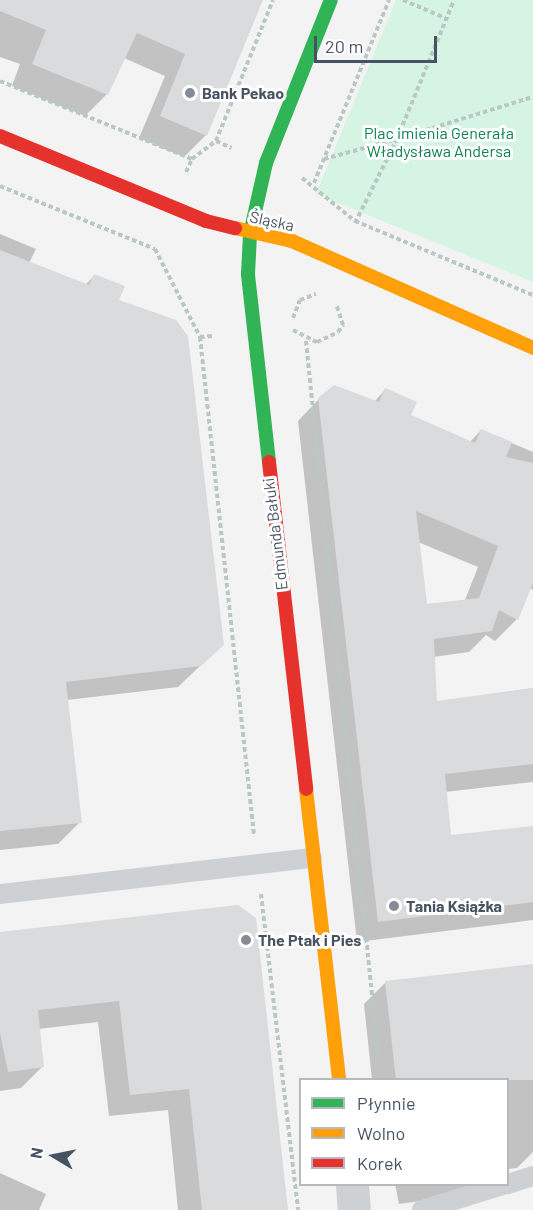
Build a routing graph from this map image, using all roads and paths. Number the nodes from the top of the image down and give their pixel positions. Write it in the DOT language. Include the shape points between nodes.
graph roads {
  1 [pos="273,0"];
  2 [pos="331,0"];
  3 [pos="389,0"];
  4 [pos="403,0"];
  5 [pos="454,0"];
  6 [pos="446,18"];
  7 [pos="0,81"];
  8 [pos="533,96"];
  9 [pos="0,136"];
  10 [pos="397,139"];
  11 [pos="324,159"];
  12 [pos="0,186"];
  13 [pos="355,221"];
  14 [pos="250,234"];
  15 [pos="533,295"];
  16 [pos="213,336"];
  17 [pos="200,337"];
  18 [pos="306,341"];
  19 [pos="533,348"];
  20 [pos="312,858"];
  21 [pos="258,865"];
  22 [pos="0,894"];
  23 [pos="339,1078"];
  24 [pos="380,1078"];
  25 [pos="533,1176"];
  26 [pos="509,1183"];
  27 [pos="352,1186"];
  28 [pos="500,1186"];
  29 [pos="298,1210"];
  30 [pos="354,1210"];
  31 [pos="422,1210"];
  1 -- 7 [label="path" via="216,141 192,159"];
  2 -- 14 [label="street, Edmunda Bałuki" via="266,163"];
  3 -- 11 [label="path"];
  4 -- 6 [label="path"];
  5 -- 6 [label="path"];
  6 -- 10 [label="path"];
  8 -- 10 [label="path"];
  9 -- 14 [label="street, Śląska" via="172,208"];
  10 -- 11 [label="path"];
  10 -- 13 [label="path"];
  11 -- 13 [label="path" via="314,183"];
  12 -- 17 [label="path" via="155,249"];
  13 -- 15 [label="path"];
  14 -- 19 [label="street, Śląska" via="323,254"];
  14 -- 20 [label="street, Edmunda Bałuki" via="254,360"];
  16 -- 17 [label="path"];
  17 -- 21 [label="path"];
  18 -- 18 [label="path" via="291,328 300,300 317,294 337,304 343,325 338,332"];
  18 -- 24 [label="path"];
  20 -- 21 [label="lane"];
  20 -- 23 [label="street, Edmunda Bałuki"];
  21 -- 22 [label="lane"];
  21 -- 29 [label="path"];
  25 -- 26 [label="lane"];
  27 -- 30 [label="street"];
  28 -- 31 [label="lane"];
}
